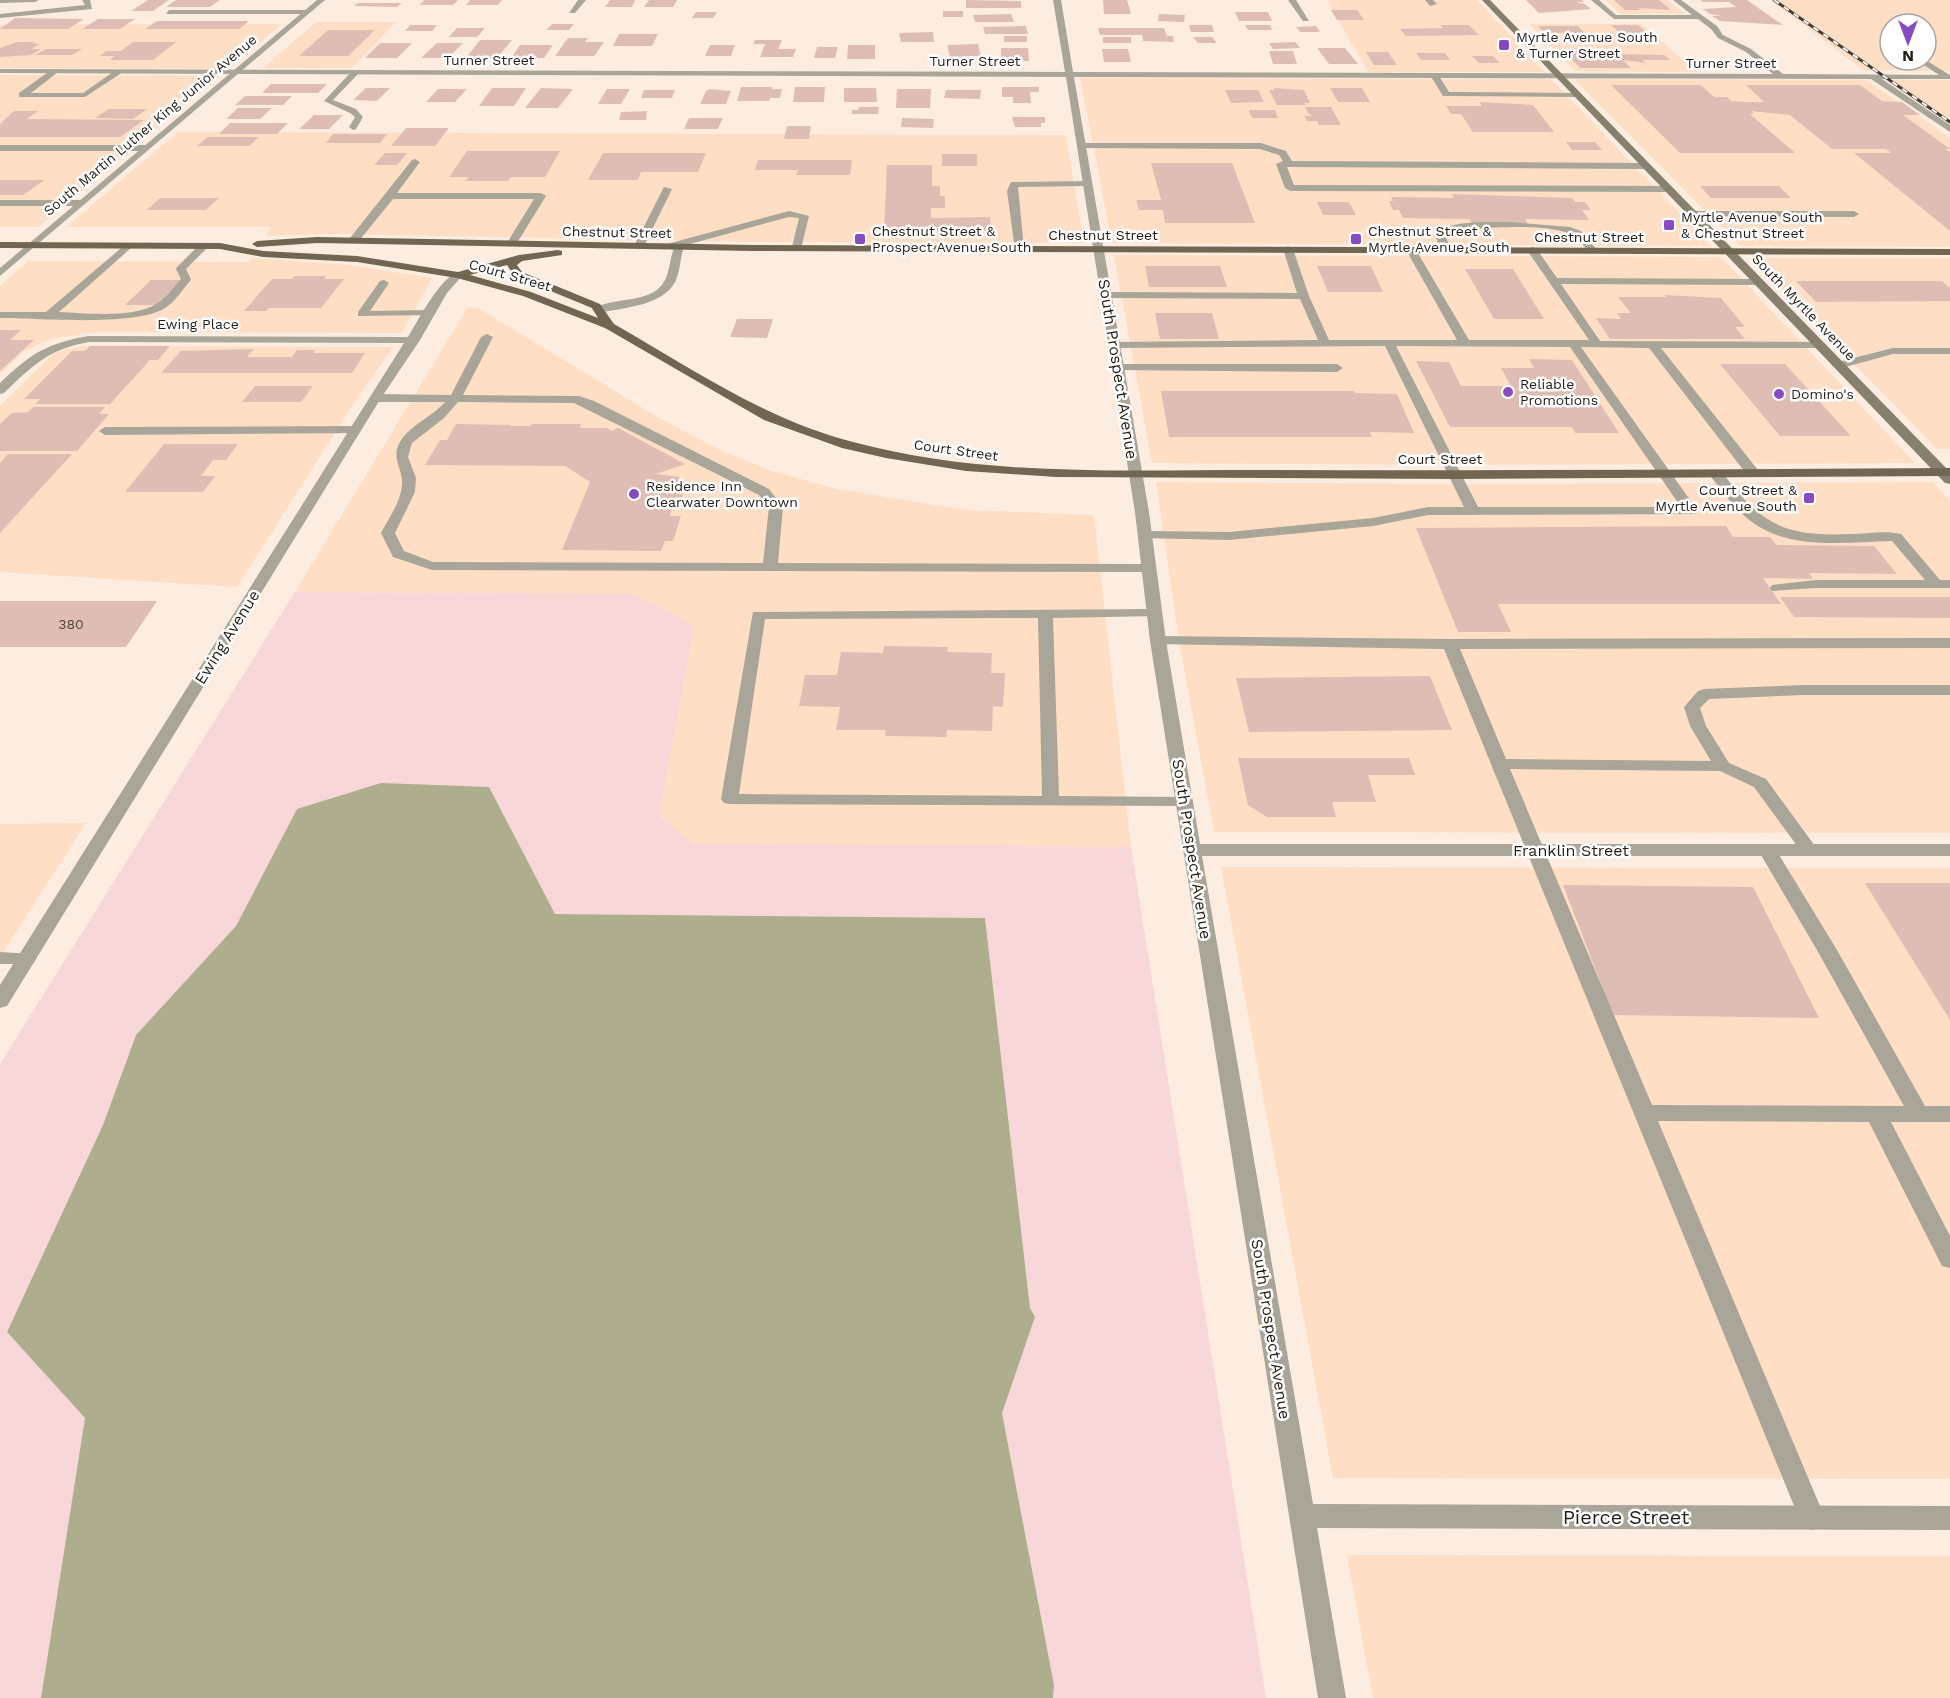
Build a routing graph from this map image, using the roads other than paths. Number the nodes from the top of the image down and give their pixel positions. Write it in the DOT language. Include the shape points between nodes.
graph roads {
  1 [pos="35,0"];
  2 [pos="86,0"];
  3 [pos="321,0"];
  4 [pos="582,0"];
  5 [pos="1057,0"];
  6 [pos="1292,0"];
  7 [pos="1486,0"];
  8 [pos="1595,0"];
  9 [pos="1677,0"];
  10 [pos="0,2"];
  11 [pos="572,11"];
  12 [pos="170,12"];
  13 [pos="306,12"];
  14 [pos="0,16"];
  15 [pos="1699,17"];
  16 [pos="1306,19"];
  17 [pos="0,71"];
  18 [pos="54,72"];
  19 [pos="119,72"];
  20 [pos="236,72"];
  21 [pos="355,73"];
  22 [pos="1069,74"];
  23 [pos="1434,75"];
  24 [pos="1559,75"];
  25 [pos="1780,76"];
  26 [pos="1872,76"];
  27 [pos="1949,77"];
  28 [pos="1577,95"];
  29 [pos="353,127"];
  30 [pos="1950,129"];
  31 [pos="1080,146"];
  32 [pos="0,148"];
  33 [pos="146,148"];
  34 [pos="415,162"];
  35 [pos="1289,164"];
  36 [pos="1646,166"];
  37 [pos="1087,183"];
  38 [pos="667,189"];
  39 [pos="1668,189"];
  40 [pos="390,196"];
  41 [pos="81,202"];
  42 [pos="0,203"];
  43 [pos="1693,214"];
  44 [pos="1854,214"];
  45 [pos="354,240"];
  46 [pos="512,243"];
  47 [pos="0,245"];
  48 [pos="31,245"];
  49 [pos="127,246"];
  50 [pos="204,246"];
  51 [pos="220,246"];
  52 [pos="639,246"];
  53 [pos="675,248"];
  54 [pos="797,248"];
  55 [pos="1019,248"];
  56 [pos="1099,249"];
  57 [pos="1288,249"];
  58 [pos="1411,250"];
  59 [pos="1446,250"];
  60 [pos="1532,250"];
  61 [pos="1592,250"];
  62 [pos="1731,252"];
  63 [pos="1950,252"];
  64 [pos="519,258"];
  65 [pos="0,273"];
  66 [pos="458,275"];
  67 [pos="1554,281"];
  68 [pos="1760,282"];
  69 [pos="384,283"];
  70 [pos="1106,295"];
  71 [pos="1304,296"];
  72 [pos="598,310"];
  73 [pos="428,313"];
  74 [pos="0,315"];
  75 [pos="49,315"];
  76 [pos="609,326"];
  77 [pos="487,336"];
  78 [pos="414,340"];
  79 [pos="1389,343"];
  80 [pos="1465,343"];
  81 [pos="1573,344"];
  82 [pos="1597,344"];
  83 [pos="1652,344"];
  84 [pos="1114,345"];
  85 [pos="1326,345"];
  86 [pos="1819,345"];
  87 [pos="1950,351"];
  88 [pos="1838,365"];
  89 [pos="1118,368"];
  90 [pos="1337,368"];
  91 [pos="0,390"];
  92 [pos="375,398"];
  93 [pos="452,399"];
  94 [pos="355,430"];
  95 [pos="105,431"];
  96 [pos="1136,473"];
  97 [pos="1667,474"];
  98 [pos="1716,474"];
  99 [pos="1753,474"];
  100 [pos="1455,475"];
  101 [pos="1947,475"];
  102 [pos="1473,511"];
  103 [pos="1145,535"];
  104 [pos="770,568"];
  105 [pos="1149,568"];
  106 [pos="1943,584"];
  107 [pos="1778,588"];
  108 [pos="1045,613"];
  109 [pos="1154,613"];
  110 [pos="1158,641"];
  111 [pos="1950,643"];
  112 [pos="1450,644"];
  113 [pos="1950,690"];
  114 [pos="1501,764"];
  115 [pos="1723,766"];
  116 [pos="1051,801"];
  117 [pos="1184,802"];
  118 [pos="1192,850"];
  119 [pos="1537,850"];
  120 [pos="1767,850"];
  121 [pos="1809,850"];
  122 [pos="1950,850"];
  123 [pos="0,958"];
  124 [pos="26,959"];
  125 [pos="0,1001"];
  126 [pos="1646,1113"];
  127 [pos="1876,1114"];
  128 [pos="1920,1114"];
  129 [pos="1950,1114"];
  130 [pos="1950,1259"];
  131 [pos="1302,1516"];
  132 [pos="1812,1518"];
  133 [pos="1950,1518"];
  134 [pos="1332,1698"];
  1 -- 10 [label="street"];
  2 -- 14 [label="street" via="89,8"];
  3 -- 13 [label="street, South Martin Luther King Junior Avenue"];
  4 -- 11 [label="street"];
  5 -- 22 [label="street, South Prospect Avenue"];
  6 -- 16 [label="street"];
  7 -- 24 [label="main road, South Myrtle Avenue"];
  8 -- 15 [label="street" via="1614,17"];
  9 -- 15 [label="street"];
  12 -- 13 [label="street"];
  13 -- 20 [label="street, South Martin Luther King Junior Avenue"];
  15 -- 25 [label="street" via="1715,33 1738,44"];
  17 -- 18 [label="street, Turner Street"];
  18 -- 19 [label="street, Turner Street"];
  18 -- 19 [label="street" via="22,95 85,95"];
  19 -- 20 [label="street, Turner Street"];
  20 -- 21 [label="street, Turner Street"];
  20 -- 33 [label="street, South Martin Luther King Junior Avenue"];
  21 -- 22 [label="street, Turner Street"];
  21 -- 29 [label="street" via="328,100 359,117"];
  22 -- 23 [label="street, Turner Street"];
  22 -- 31 [label="street, South Prospect Avenue"];
  23 -- 24 [label="street, Turner Street"];
  23 -- 28 [label="street" via="1446,94"];
  24 -- 25 [label="street, Turner Street"];
  24 -- 28 [label="main road, South Myrtle Avenue"];
  25 -- 26 [label="street, Turner Street"];
  26 -- 27 [label="street, Turner Street"];
  26 -- 30 [label="street"];
  28 -- 36 [label="main road, South Myrtle Avenue"];
  31 -- 35 [label="street" via="1261,146 1283,153"];
  31 -- 37 [label="street, South Prospect Avenue"];
  32 -- 33 [label="street"];
  33 -- 41 [label="street, South Martin Luther King Junior Avenue"];
  34 -- 40 [label="street"];
  35 -- 36 [label="street"];
  35 -- 39 [label="street" via="1281,164 1290,188"];
  36 -- 39 [label="main road, South Myrtle Avenue"];
  37 -- 55 [label="street" via="1014,184"];
  37 -- 56 [label="street, South Prospect Avenue"];
  38 -- 52 [label="street"];
  39 -- 43 [label="main road, South Myrtle Avenue"];
  40 -- 45 [label="street"];
  40 -- 46 [label="street" via="541,196"];
  41 -- 42 [label="street"];
  41 -- 48 [label="street, South Martin Luther King Junior Avenue"];
  43 -- 44 [label="street"];
  43 -- 62 [label="main road, South Myrtle Avenue"];
  45 -- 46 [label="main road, Chestnut Street"];
  45 -- 51 [label="main road, Chestnut Street"];
  46 -- 52 [label="main road, Chestnut Street"];
  47 -- 48 [label="main road, Court Street"];
  48 -- 49 [label="main road, Court Street"];
  48 -- 65 [label="street, South Martin Luther King Junior Avenue"];
  49 -- 50 [label="main road, Court Street"];
  49 -- 75 [label="street"];
  50 -- 51 [label="main road, Court Street"];
  50 -- 75 [label="street" via="180,269 186,279 160,307 126,315"];
  51 -- 66 [label="main road, Court Street" via="263,254 357,259"];
  52 -- 53 [label="main road, Chestnut Street"];
  53 -- 54 [label="main road, Chestnut Street"];
  53 -- 54 [label="street" via="789,214 802,214"];
  53 -- 64 [label="main road"];
  53 -- 72 [label="street" via="669,284 663,291"];
  54 -- 55 [label="main road, Chestnut Street"];
  55 -- 56 [label="main road, Chestnut Street"];
  56 -- 57 [label="main road, Chestnut Street"];
  56 -- 70 [label="street, South Prospect Avenue"];
  57 -- 58 [label="main road, Chestnut Street"];
  57 -- 71 [label="street"];
  58 -- 59 [label="main road, Chestnut Street"];
  58 -- 80 [label="street"];
  59 -- 60 [label="main road, Chestnut Street"];
  59 -- 61 [label="street" via="1439,232 1464,225 1553,226 1578,234"];
  60 -- 61 [label="main road, Chestnut Street"];
  60 -- 67 [label="street"];
  61 -- 62 [label="main road, Chestnut Street"];
  62 -- 63 [label="main road, Chestnut Street"];
  62 -- 68 [label="main road, South Myrtle Avenue"];
  64 -- 66 [label="main road"];
  64 -- 72 [label="main road" via="512,265 518,274 566,292"];
  66 -- 73 [label="street, Ewing Avenue"];
  66 -- 76 [label="main road, Court Street" via="526,294"];
  67 -- 68 [label="street"];
  67 -- 82 [label="street"];
  68 -- 86 [label="main road, South Myrtle Avenue"];
  69 -- 73 [label="street" via="362,314"];
  70 -- 71 [label="street"];
  70 -- 84 [label="street, South Prospect Avenue"];
  71 -- 85 [label="street"];
  72 -- 76 [label="main road"];
  73 -- 78 [label="street, Ewing Avenue"];
  74 -- 75 [label="street"];
  76 -- 96 [label="main road, Court Street" via="768,417 847,445 966,467"];
  77 -- 93 [label="street"];
  78 -- 91 [label="street, Ewing Place" via="89,339 60,343 39,352"];
  78 -- 92 [label="street, Ewing Avenue"];
  79 -- 80 [label="street"];
  79 -- 85 [label="street"];
  79 -- 100 [label="street"];
  80 -- 81 [label="street"];
  81 -- 82 [label="street"];
  81 -- 97 [label="street"];
  82 -- 83 [label="street"];
  83 -- 86 [label="street"];
  83 -- 99 [label="street"];
  84 -- 85 [label="street"];
  84 -- 89 [label="street, South Prospect Avenue"];
  86 -- 88 [label="main road, South Myrtle Avenue"];
  87 -- 88 [label="street" via="1893,351"];
  88 -- 101 [label="main road, South Myrtle Avenue"];
  89 -- 90 [label="street"];
  89 -- 96 [label="street, South Prospect Avenue"];
  92 -- 93 [label="street"];
  92 -- 94 [label="street, Ewing Avenue"];
  93 -- 104 [label="street" via="575,399 764,492 776,507"];
  93 -- 104 [label="street" via="440,415 410,436 402,449 402,462 410,478 408,493 388,533 398,554 432,566"];
  94 -- 95 [label="street"];
  94 -- 124 [label="street, Ewing Avenue"];
  96 -- 100 [label="main road, Court Street"];
  96 -- 103 [label="street, South Prospect Avenue"];
  97 -- 98 [label="main road, Court Street"];
  97 -- 100 [label="main road, Court Street"];
  97 -- 102 [label="street" via="1691,511"];
  98 -- 99 [label="main road, Court Street"];
  98 -- 106 [label="street" via="1764,525 1798,538 1896,537"];
  99 -- 101 [label="main road, Court Street"];
  100 -- 102 [label="street"];
  102 -- 103 [label="street" via="1428,511 1373,522 1229,536"];
  103 -- 105 [label="street, South Prospect Avenue"];
  104 -- 105 [label="street"];
  105 -- 109 [label="street, South Prospect Avenue"];
  106 -- 107 [label="street" via="1816,584"];
  108 -- 109 [label="street"];
  108 -- 116 [label="street"];
  108 -- 116 [label="street" via="758,615 730,799"];
  109 -- 110 [label="street, South Prospect Avenue"];
  110 -- 112 [label="street"];
  110 -- 117 [label="street, South Prospect Avenue"];
  111 -- 112 [label="street"];
  112 -- 114 [label="street"];
  113 -- 115 [label="street" via="1704,694 1692,707 1698,726"];
  114 -- 115 [label="street"];
  114 -- 119 [label="street"];
  115 -- 121 [label="street" via="1760,783"];
  116 -- 117 [label="street"];
  117 -- 118 [label="street, South Prospect Avenue"];
  118 -- 119 [label="street, Franklin Street"];
  118 -- 131 [label="street, South Prospect Avenue"];
  119 -- 120 [label="street, Franklin Street"];
  119 -- 126 [label="street"];
  120 -- 121 [label="street, Franklin Street"];
  120 -- 128 [label="street"];
  121 -- 122 [label="street, Franklin Street"];
  123 -- 124 [label="street"];
  124 -- 125 [label="street, Ewing Avenue"];
  126 -- 127 [label="street"];
  126 -- 132 [label="street"];
  127 -- 128 [label="street"];
  127 -- 130 [label="street"];
  128 -- 129 [label="street"];
  131 -- 132 [label="street, Pierce Street"];
  131 -- 134 [label="street, South Prospect Avenue"];
  132 -- 133 [label="street, Pierce Street"];
}
